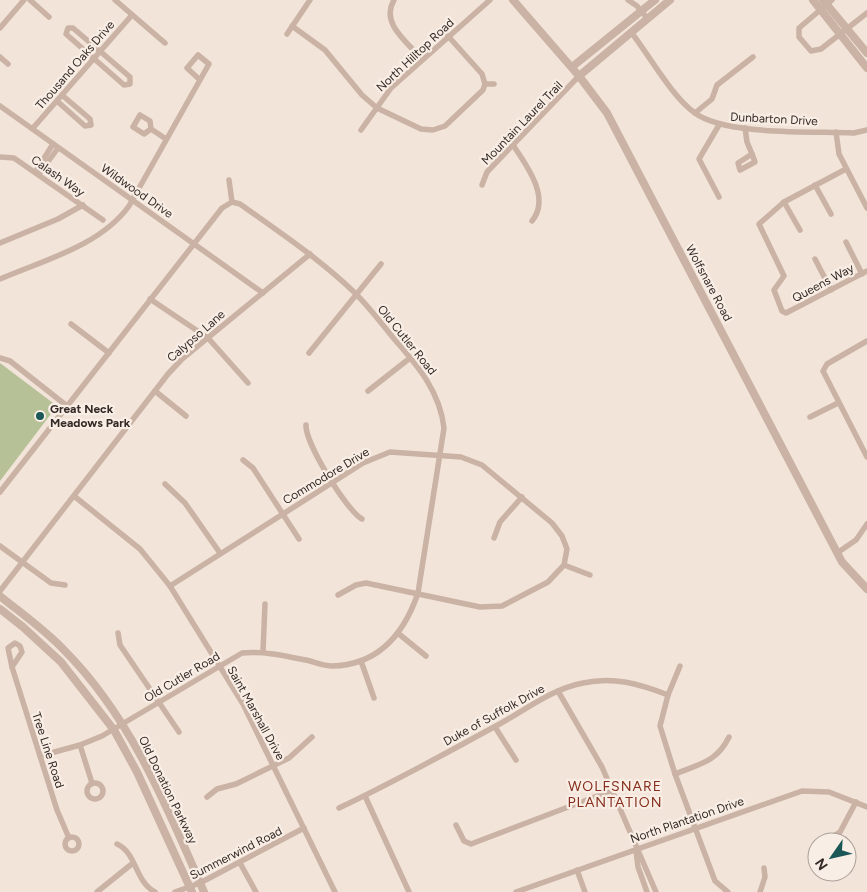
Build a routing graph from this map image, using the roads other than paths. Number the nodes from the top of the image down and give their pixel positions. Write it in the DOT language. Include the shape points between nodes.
graph roads {
  1 [pos="24,0"];
  2 [pos="30,0"];
  3 [pos="115,0"];
  4 [pos="310,0"];
  5 [pos="394,0"];
  6 [pos="490,0"];
  7 [pos="513,0"];
  8 [pos="628,0"];
  9 [pos="655,0"];
  10 [pos="670,0"];
  11 [pos="813,0"];
  12 [pos="825,4"];
  13 [pos="641,11"];
  14 [pos="867,13"];
  15 [pos="132,15"];
  16 [pos="49,17"];
  17 [pos="647,18"];
  18 [pos="292,26"];
  19 [pos="0,28"];
  20 [pos="620,28"];
  21 [pos="844,31"];
  22 [pos="287,34"];
  23 [pos="628,34"];
  24 [pos="448,36"];
  25 [pos="165,44"];
  26 [pos="100,51"];
  27 [pos="867,53"];
  28 [pos="0,57"];
  29 [pos="753,57"];
  30 [pos="94,59"];
  31 [pos="422,59"];
  32 [pos="8,64"];
  33 [pos="572,67"];
  34 [pos="867,68"];
  35 [pos="579,76"];
  36 [pos="200,80"];
  37 [pos="486,84"];
  38 [pos="494,84"];
  39 [pos="62,95"];
  40 [pos="57,101"];
  41 [pos="0,106"];
  42 [pos="377,108"];
  43 [pos="695,113"];
  44 [pos="719,125"];
  45 [pos="33,128"];
  46 [pos="745,128"];
  47 [pos="151,130"];
  48 [pos="361,130"];
  49 [pos="867,130"];
  50 [pos="836,132"];
  51 [pos="166,139"];
  52 [pos="513,145"];
  53 [pos="55,146"];
  54 [pos="752,154"];
  55 [pos="0,157"];
  56 [pos="846,169"];
  57 [pos="37,172"];
  58 [pos="229,180"];
  59 [pos="482,185"];
  60 [pos="815,185"];
  61 [pos="719,197"];
  62 [pos="133,200"];
  63 [pos="232,202"];
  64 [pos="784,202"];
  65 [pos="83,205"];
  66 [pos="867,208"];
  67 [pos="831,214"];
  68 [pos="102,220"];
  69 [pos="532,222"];
  70 [pos="800,230"];
  71 [pos="846,242"];
  72 [pos="0,243"];
  73 [pos="194,244"];
  74 [pos="310,254"];
  75 [pos="815,259"];
  76 [pos="380,264"];
  77 [pos="865,273"];
  78 [pos="0,279"];
  79 [pos="831,290"];
  80 [pos="263,293"];
  81 [pos="356,294"];
  82 [pos="150,298"];
  83 [pos="71,324"];
  84 [pos="208,338"];
  85 [pos="867,341"];
  86 [pos="109,353"];
  87 [pos="309,353"];
  88 [pos="0,358"];
  89 [pos="410,358"];
  90 [pos="248,383"];
  91 [pos="155,391"];
  92 [pos="368,391"];
  93 [pos="838,403"];
  94 [pos="67,406"];
  95 [pos="186,416"];
  96 [pos="810,417"];
  97 [pos="306,425"];
  98 [pos="440,454"];
  99 [pos="867,458"];
  100 [pos="243,460"];
  101 [pos="333,482"];
  102 [pos="165,484"];
  103 [pos="0,492"];
  104 [pos="74,496"];
  105 [pos="522,497"];
  106 [pos="282,514"];
  107 [pos="362,519"];
  108 [pos="867,524"];
  109 [pos="494,538"];
  110 [pos="298,539"];
  111 [pos="0,546"];
  112 [pos="220,553"];
  113 [pos="837,553"];
  114 [pos="22,563"];
  115 [pos="564,565"];
  116 [pos="590,575"];
  117 [pos="65,585"];
  118 [pos="170,586"];
  119 [pos="867,588"];
  120 [pos="0,591"];
  121 [pos="418,592"];
  122 [pos="338,595"];
  123 [pos="0,596"];
  124 [pos="265,604"];
  125 [pos="0,609"];
  126 [pos="118,633"];
  127 [pos="399,634"];
  128 [pos="263,651"];
  129 [pos="426,656"];
  130 [pos="361,661"];
  131 [pos="219,666"];
  132 [pos="680,666"];
  133 [pos="12,667"];
  134 [pos="558,691"];
  135 [pos="668,694"];
  136 [pos="374,698"];
  137 [pos="159,702"];
  138 [pos="123,724"];
  139 [pos="495,727"];
  140 [pos="114,730"];
  141 [pos="179,732"];
  142 [pos="312,737"];
  143 [pos="729,737"];
  144 [pos="80,745"];
  145 [pos="40,756"];
  146 [pos="516,760"];
  147 [pos="274,765"];
  148 [pos="675,774"];
  149 [pos="92,783"];
  150 [pos="613,790"];
  151 [pos="365,796"];
  152 [pos="207,797"];
  153 [pos="856,802"];
  154 [pos="867,807"];
  155 [pos="339,808"];
  156 [pos="456,825"];
  157 [pos="304,828"];
  158 [pos="694,828"];
  159 [pos="840,832"];
  160 [pos="69,838"];
  161 [pos="117,844"];
  162 [pos="636,848"];
  163 [pos="133,863"];
  164 [pos="240,863"];
  165 [pos="764,868"];
  166 [pos="577,870"];
  167 [pos="200,884"];
  168 [pos="191,890"];
  169 [pos="97,892"];
  170 [pos="155,892"];
  171 [pos="175,892"];
  172 [pos="204,892"];
  173 [pos="256,892"];
  174 [pos="335,892"];
  175 [pos="409,892"];
  176 [pos="516,892"];
  177 [pos="585,892"];
  178 [pos="647,892"];
  179 [pos="656,892"];
  180 [pos="728,892"];
  181 [pos="760,892"];
  1 -- 19 [label="street"];
  2 -- 16 [label="street"];
  3 -- 15 [label="street"];
  4 -- 18 [label="street"];
  5 -- 31 [label="street" via="388,11 390,21"];
  6 -- 24 [label="street, North Hilltop Road"];
  7 -- 33 [label="street, Wolfsnare Road"];
  8 -- 13 [label="street"];
  9 -- 13 [label="street"];
  10 -- 17 [label="street"];
  11 -- 12 [label="street"];
  12 -- 21 [label="street"];
  12 -- 21 [label="street" via="799,28 799,37 811,51 818,51"];
  13 -- 17 [label="street"];
  13 -- 20 [label="street"];
  14 -- 21 [label="street"];
  15 -- 25 [label="street"];
  15 -- 26 [label="street, Thousand Oaks Drive"];
  17 -- 23 [label="street"];
  18 -- 22 [label="street"];
  18 -- 42 [label="street" via="325,50"];
  20 -- 23 [label="street, Dunbarton Drive"];
  20 -- 33 [label="street"];
  21 -- 27 [label="street"];
  21 -- 34 [label="street"];
  23 -- 35 [label="street"];
  23 -- 43 [label="street, Dunbarton Drive" via="678,97"];
  24 -- 31 [label="street, North Hilltop Road"];
  24 -- 37 [label="street" via="482,74"];
  26 -- 30 [label="street, Thousand Oaks Drive"];
  26 -- 30 [label="street" via="73,28 66,29 66,34"];
  26 -- 30 [label="street" via="130,78 130,84 124,85"];
  28 -- 32 [label="street"];
  29 -- 43 [label="street" via="717,85 712,99"];
  30 -- 39 [label="street, Thousand Oaks Drive"];
  31 -- 42 [label="street, North Hilltop Road" via="391,88"];
  33 -- 35 [label="street, Wolfsnare Road"];
  35 -- 52 [label="street, Mountain Laurel Trail"];
  35 -- 113 [label="street, Wolfsnare Road" via="607,113"];
  36 -- 51 [label="street"];
  37 -- 38 [label="street"];
  37 -- 42 [label="street" via="469,105 440,129 421,129"];
  39 -- 40 [label="street, Thousand Oaks Drive"];
  39 -- 40 [label="street" via="91,120 91,125 85,126"];
  40 -- 45 [label="street, Thousand Oaks Drive"];
  41 -- 45 [label="street, Wildwood Drive"];
  42 -- 48 [label="street, North Hilltop Road"];
  43 -- 44 [label="street, Dunbarton Drive"];
  44 -- 46 [label="street, Dunbarton Drive"];
  44 -- 61 [label="street" via="699,159"];
  45 -- 53 [label="street, Wildwood Drive"];
  46 -- 50 [label="street, Dunbarton Drive"];
  46 -- 54 [label="street"];
  47 -- 51 [label="street"];
  49 -- 50 [label="street, Dunbarton Drive"];
  50 -- 56 [label="street" via="839,154"];
  51 -- 62 [label="street"];
  52 -- 59 [label="street, Mountain Laurel Trail" via="487,172"];
  52 -- 69 [label="street" via="539,196 539,209"];
  53 -- 57 [label="street"];
  53 -- 62 [label="street, Wildwood Drive"];
  55 -- 57 [label="street, Calash Way" via="14,158"];
  56 -- 60 [label="street, Queens Way"];
  56 -- 66 [label="street"];
  57 -- 65 [label="street, Calash Way"];
  58 -- 63 [label="street"];
  60 -- 64 [label="street, Queens Way"];
  60 -- 67 [label="street"];
  62 -- 73 [label="street, Wildwood Drive"];
  62 -- 78 [label="street" via="113,225 90,240"];
  63 -- 73 [label="street" via="222,208"];
  63 -- 74 [label="street, Old Cutler Road" via="240,204"];
  64 -- 70 [label="street"];
  64 -- 79 [label="street, Queens Way" via="759,224 784,276 774,290 782,311 788,313"];
  65 -- 68 [label="street, Calash Way"];
  65 -- 72 [label="street"];
  71 -- 77 [label="street"];
  73 -- 80 [label="street, Wildwood Drive"];
  73 -- 82 [label="street"];
  74 -- 80 [label="street, Calypso Lane"];
  74 -- 81 [label="street, Old Cutler Road"];
  75 -- 79 [label="street"];
  76 -- 81 [label="street"];
  77 -- 79 [label="street, Queens Way"];
  80 -- 84 [label="street, Calypso Lane"];
  81 -- 87 [label="street"];
  81 -- 89 [label="street, Old Cutler Road"];
  82 -- 84 [label="street"];
  82 -- 86 [label="street"];
  83 -- 86 [label="street"];
  84 -- 90 [label="street"];
  84 -- 91 [label="street, Calypso Lane" via="178,363"];
  85 -- 93 [label="street" via="824,367"];
  86 -- 94 [label="street"];
  88 -- 94 [label="street" via="10,361"];
  89 -- 92 [label="street"];
  89 -- 98 [label="street, Old Cutler Road" via="430,385 442,410 444,428"];
  91 -- 95 [label="street"];
  91 -- 104 [label="street, Calypso Lane"];
  93 -- 96 [label="street"];
  93 -- 99 [label="street"];
  94 -- 103 [label="street"];
  97 -- 101 [label="street" via="309,440"];
  98 -- 101 [label="street, Commodore Drive" via="390,452"];
  98 -- 105 [label="street, Commodore Drive" via="482,465"];
  98 -- 121 [label="street, Old Cutler Road"];
  100 -- 106 [label="street" via="253,468"];
  101 -- 106 [label="street, Commodore Drive"];
  101 -- 107 [label="street" via="354,514"];
  102 -- 112 [label="street" via="185,503"];
  104 -- 114 [label="street, Calypso Lane"];
  104 -- 118 [label="street, Saint Marshall Drive" via="140,550"];
  105 -- 109 [label="street" via="500,522"];
  105 -- 115 [label="street, Commodore Drive" via="562,536 567,550"];
  106 -- 110 [label="street"];
  106 -- 112 [label="street, Commodore Drive"];
  108 -- 113 [label="street" via="856,540"];
  111 -- 114 [label="street"];
  112 -- 118 [label="street, Commodore Drive"];
  113 -- 119 [label="street, Wolfsnare Road" via="848,570"];
  114 -- 117 [label="street" via="51,583"];
  114 -- 120 [label="street, Calypso Lane"];
  115 -- 116 [label="street"];
  115 -- 121 [label="street" via="548,582 502,606 480,607"];
  118 -- 131 [label="street, Saint Marshall Drive"];
  121 -- 122 [label="street" via="366,584 356,585"];
  121 -- 127 [label="street, Old Cutler Road" via="411,615"];
  123 -- 138 [label="street, Old Donation Parkway" via="64,649"];
  124 -- 128 [label="street"];
  125 -- 140 [label="street, Old Donation Parkway" via="61,662"];
  126 -- 137 [label="street" via="118,642"];
  127 -- 129 [label="street"];
  127 -- 130 [label="street, Old Cutler Road" via="377,653"];
  128 -- 130 [label="street, Old Cutler Road" via="331,666"];
  128 -- 131 [label="street, Old Cutler Road" via="242,654"];
  130 -- 136 [label="street"];
  131 -- 137 [label="street, Old Cutler Road"];
  131 -- 147 [label="street, Saint Marshall Drive" via="243,704"];
  132 -- 135 [label="street"];
  133 -- 145 [label="street, Tree Line Road"];
  134 -- 135 [label="street, Duke of Suffolk Drive" via="582,683 608,680 637,683"];
  134 -- 139 [label="street, Duke of Suffolk Drive"];
  134 -- 150 [label="street"];
  135 -- 148 [label="street" via="660,726"];
  137 -- 138 [label="street, Old Cutler Road"];
  137 -- 141 [label="street"];
  138 -- 140 [label="street, Old Cutler Road"];
  138 -- 167 [label="street, Old Donation Parkway" via="150,771"];
  139 -- 146 [label="street"];
  139 -- 151 [label="street, Duke of Suffolk Drive"];
  140 -- 144 [label="street, Old Cutler Road"];
  140 -- 168 [label="street, Old Donation Parkway" via="137,772"];
  142 -- 147 [label="street" via="288,758"];
  143 -- 148 [label="street" via="723,750 714,758"];
  144 -- 145 [label="street, Old Cutler Road"];
  144 -- 149 [label="street"];
  145 -- 160 [label="street, Tree Line Road"];
  147 -- 152 [label="street" via="236,784 217,789"];
  147 -- 157 [label="street, Saint Marshall Drive"];
  148 -- 158 [label="street"];
  150 -- 156 [label="street" via="472,844 464,841"];
  150 -- 162 [label="street"];
  151 -- 155 [label="street, Duke of Suffolk Drive"];
  151 -- 175 [label="street"];
  153 -- 154 [label="street, North Plantation Drive"];
  153 -- 158 [label="street, North Plantation Drive" via="829,792 802,791"];
  153 -- 159 [label="street"];
  157 -- 164 [label="street, Summerwind Road"];
  157 -- 174 [label="street, Saint Marshall Drive"];
  158 -- 162 [label="street, North Plantation Drive"];
  158 -- 180 [label="street" via="715,881"];
  161 -- 163 [label="street" via="126,848"];
  162 -- 166 [label="street, North Plantation Drive"];
  162 -- 178 [label="street" via="638,867"];
  162 -- 179 [label="street"];
  163 -- 169 [label="street"];
  163 -- 170 [label="street" via="145,885"];
  164 -- 167 [label="street, Summerwind Road"];
  164 -- 173 [label="street"];
  165 -- 181 [label="street"];
  166 -- 176 [label="street, North Plantation Drive"];
  166 -- 177 [label="street"];
  167 -- 168 [label="street, Summerwind Road"];
  167 -- 172 [label="street, Old Donation Parkway"];
  168 -- 171 [label="street, Summerwind Road"];
}
